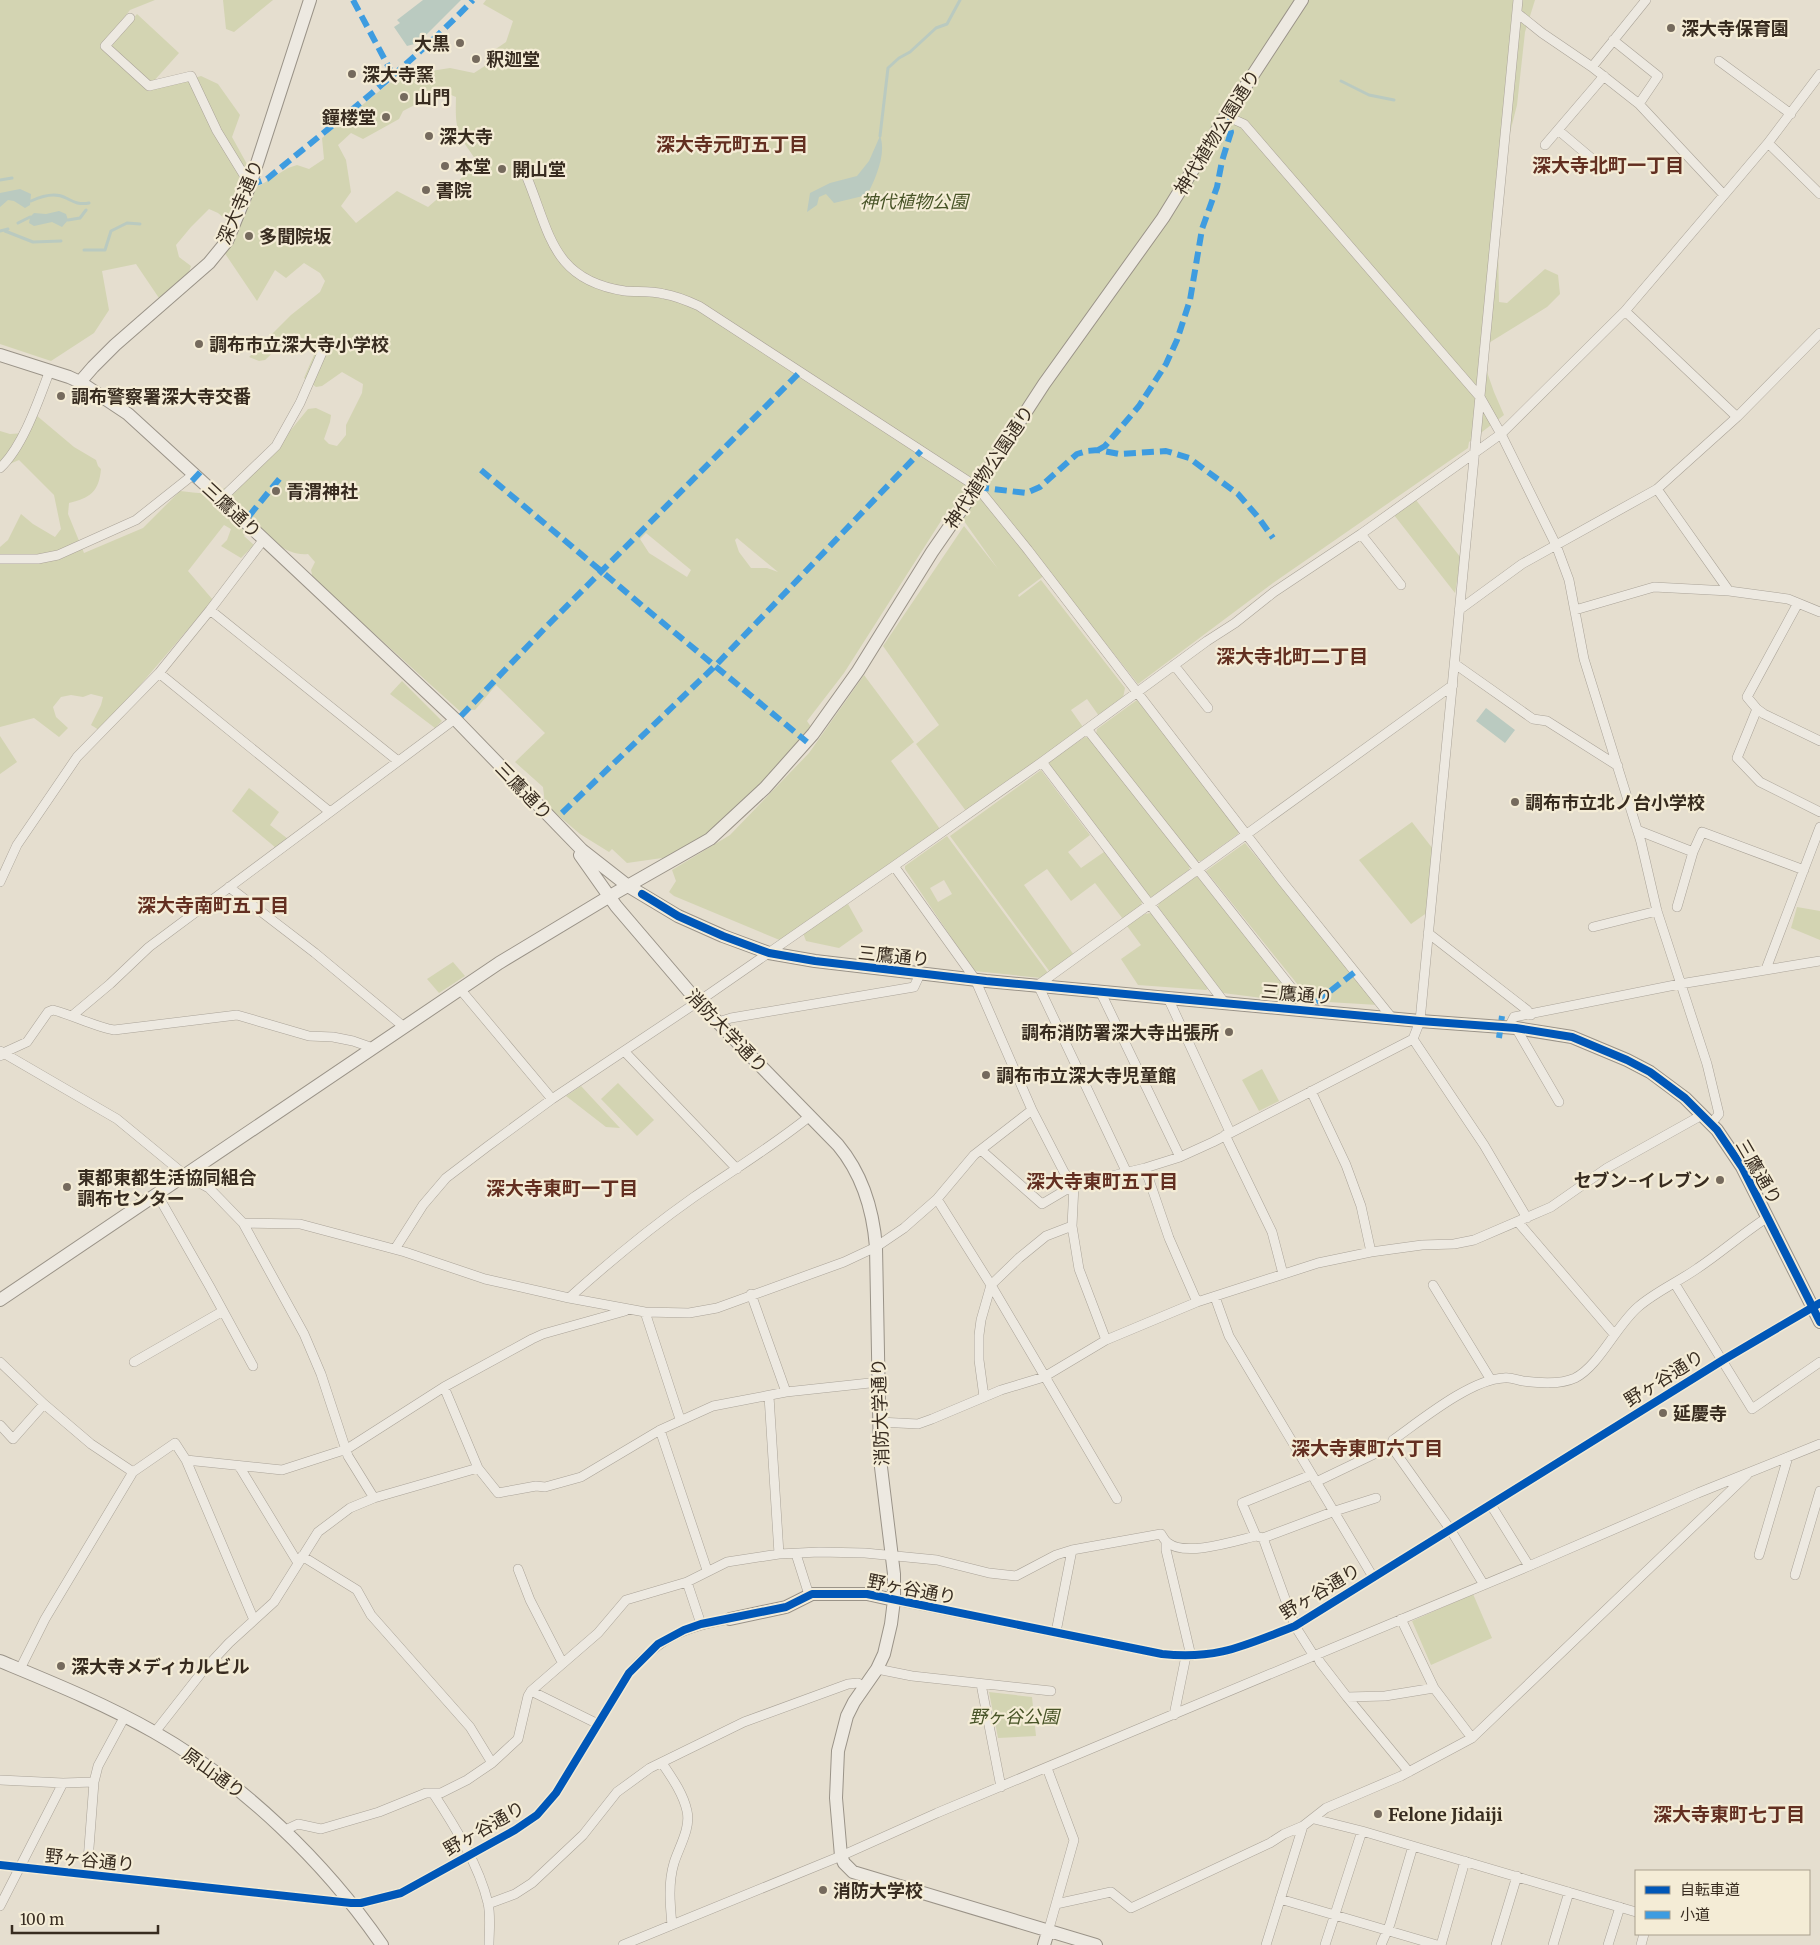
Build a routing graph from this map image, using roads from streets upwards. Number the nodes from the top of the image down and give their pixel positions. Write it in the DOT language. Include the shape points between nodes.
graph roads {
  1 [pos="310,0"];
  2 [pos="1302,0"];
  3 [pos="1518,0"];
  4 [pos="1646,0"];
  5 [pos="1517,12"];
  6 [pos="130,18"];
  7 [pos="1613,40"];
  8 [pos="1719,60"];
  9 [pos="1592,67"];
  10 [pos="1820,74"];
  11 [pos="1604,76"];
  12 [pos="1639,104"];
  13 [pos="1791,114"];
  14 [pos="1226,116"];
  15 [pos="1558,130"];
  16 [pos="1768,143"];
  17 [pos="1545,145"];
  18 [pos="1590,157"];
  19 [pos="526,175"];
  20 [pos="250,186"];
  21 [pos="1820,194"];
  22 [pos="1724,195"];
  23 [pos="1625,311"];
  24 [pos="1820,333"];
  25 [pos="324,348"];
  26 [pos="0,355"];
  27 [pos="50,370"];
  28 [pos="80,382"];
  29 [pos="1480,397"];
  30 [pos="1737,417"];
  31 [pos="1501,434"];
  32 [pos="1475,452"];
  33 [pos="0,468"];
  34 [pos="194,474"];
  35 [pos="977,487"];
  36 [pos="1657,490"];
  37 [pos="221,499"];
  38 [pos="1362,534"];
  39 [pos="264,540"];
  40 [pos="1556,545"];
  41 [pos="0,559"];
  42 [pos="1401,585"];
  43 [pos="1729,591"];
  44 [pos="1798,603"];
  45 [pos="210,610"];
  46 [pos="1459,610"];
  47 [pos="1575,610"];
  48 [pos="1820,612"];
  49 [pos="1455,664"];
  50 [pos="1174,665"];
  51 [pos="158,673"];
  52 [pos="1453,685"];
  53 [pos="1137,692"];
  54 [pos="1208,708"];
  55 [pos="1757,709"];
  56 [pos="455,719"];
  57 [pos="1087,729"];
  58 [pos="1820,741"];
  59 [pos="398,761"];
  60 [pos="1042,762"];
  61 [pos="1618,766"];
  62 [pos="330,812"];
  63 [pos="1820,812"];
  64 [pos="1820,827"];
  65 [pos="562,830"];
  66 [pos="1637,830"];
  67 [pos="1247,834"];
  68 [pos="1692,852"];
  69 [pos="894,866"];
  70 [pos="1198,870"];
  71 [pos="1804,870"];
  72 [pos="0,882"];
  73 [pos="628,886"];
  74 [pos="229,887"];
  75 [pos="610,896"];
  76 [pos="1150,904"];
  77 [pos="1677,906"];
  78 [pos="1657,911"];
  79 [pos="1593,927"];
  80 [pos="1428,933"];
  81 [pos="769,952"];
  82 [pos="1820,961"];
  83 [pos="1766,969"];
  84 [pos="920,974"];
  85 [pos="975,979"];
  86 [pos="1680,984"];
  87 [pos="1038,985"];
  88 [pos="460,989"];
  89 [pos="1100,991"];
  90 [pos="1168,998"];
  91 [pos="698,1002"];
  92 [pos="1224,1002"];
  93 [pos="1309,1010"];
  94 [pos="73,1015"];
  95 [pos="1531,1015"];
  96 [pos="1392,1018"];
  97 [pos="1420,1021"];
  98 [pos="718,1022"];
  99 [pos="404,1027"];
  100 [pos="1513,1027"];
  101 [pos="1413,1039"];
  102 [pos="373,1048"];
  103 [pos="624,1050"];
  104 [pos="1,1053"];
  105 [pos="1312,1091"];
  106 [pos="552,1099"];
  107 [pos="1558,1102"];
  108 [pos="1032,1110"];
  109 [pos="1702,1114"];
  110 [pos="810,1116"];
  111 [pos="1711,1124"];
  112 [pos="1228,1133"];
  113 [pos="981,1150"];
  114 [pos="1180,1157"];
  115 [pos="1145,1168"];
  116 [pos="737,1169"];
  117 [pos="1127,1173"];
  118 [pos="185,1175"];
  119 [pos="1074,1185"];
  120 [pos="157,1194"];
  121 [pos="937,1199"];
  122 [pos="1768,1217"];
  123 [pos="1523,1220"];
  124 [pos="243,1223"];
  125 [pos="1072,1226"];
  126 [pos="876,1247"];
  127 [pos="395,1249"];
  128 [pos="1371,1252"];
  129 [pos="1283,1274"];
  130 [pos="1675,1284"];
  131 [pos="992,1285"];
  132 [pos="1433,1286"];
  133 [pos="751,1294"];
  134 [pos="1215,1297"];
  135 [pos="569,1298"];
  136 [pos="0,1300"];
  137 [pos="1197,1302"];
  138 [pos="1816,1305"];
  139 [pos="628,1310"];
  140 [pos="223,1311"];
  141 [pos="645,1312"];
  142 [pos="1820,1322"];
  143 [pos="1614,1334"];
  144 [pos="1106,1340"];
  145 [pos="1723,1360"];
  146 [pos="0,1362"];
  147 [pos="134,1362"];
  148 [pos="1820,1362"];
  149 [pos="253,1366"];
  150 [pos="1044,1377"];
  151 [pos="1491,1380"];
  152 [pos="879,1382"];
  153 [pos="444,1387"];
  154 [pos="786,1392"];
  155 [pos="769,1396"];
  156 [pos="984,1397"];
  157 [pos="44,1404"];
  158 [pos="680,1419"];
  159 [pos="879,1422"];
  160 [pos="0,1426"];
  161 [pos="660,1430"];
  162 [pos="1820,1444"];
  163 [pos="1391,1446"];
  164 [pos="346,1449"];
  165 [pos="1788,1457"];
  166 [pos="186,1460"];
  167 [pos="238,1466"];
  168 [pos="478,1468"];
  169 [pos="133,1472"];
  170 [pos="1751,1472"];
  171 [pos="1314,1479"];
  172 [pos="1820,1491"];
  173 [pos="374,1498"];
  174 [pos="1376,1498"];
  175 [pos="1117,1499"];
  176 [pos="1491,1505"];
  177 [pos="1335,1511"];
  178 [pos="1450,1529"];
  179 [pos="1260,1537"];
  180 [pos="1166,1543"];
  181 [pos="1072,1550"];
  182 [pos="779,1554"];
  183 [pos="796,1554"];
  184 [pos="1759,1555"];
  185 [pos="892,1556"];
  186 [pos="300,1560"];
  187 [pos="1529,1566"];
  188 [pos="518,1569"];
  189 [pos="707,1570"];
  190 [pos="1795,1575"];
  191 [pos="1373,1577"];
  192 [pos="687,1582"];
  193 [pos="1484,1585"];
  194 [pos="809,1595"];
  195 [pos="894,1600"];
  196 [pos="730,1619"];
  197 [pos="1401,1619"];
  198 [pos="254,1620"];
  199 [pos="701,1624"];
  200 [pos="1295,1626"];
  201 [pos="1056,1632"];
  202 [pos="1188,1656"];
  203 [pos="1316,1656"];
  204 [pos="0,1661"];
  205 [pos="562,1662"];
  206 [pos="20,1669"];
  207 [pos="876,1669"];
  208 [pos="982,1684"];
  209 [pos="861,1685"];
  210 [pos="1434,1688"];
  211 [pos="531,1690"];
  212 [pos="1051,1691"];
  213 [pos="1347,1697"];
  214 [pos="1174,1714"];
  215 [pos="125,1716"];
  216 [pos="598,1724"];
  217 [pos="155,1732"];
  218 [pos="1472,1738"];
  219 [pos="492,1763"];
  220 [pos="662,1763"];
  221 [pos="1047,1768"];
  222 [pos="1409,1772"];
  223 [pos="0,1780"];
  224 [pos="94,1782"];
  225 [pos="63,1783"];
  226 [pos="1001,1787"];
  227 [pos="433,1793"];
  228 [pos="1314,1819"];
  229 [pos="1304,1826"];
  230 [pos="285,1830"];
  231 [pos="1362,1831"];
  232 [pos="1413,1846"];
  233 [pos="468,1855"];
  234 [pos="841,1856"];
  235 [pos="1465,1861"];
  236 [pos="0,1865"];
  237 [pos="20,1867"];
  238 [pos="87,1874"];
  239 [pos="1517,1876"];
  240 [pos="1569,1892"];
  241 [pos="1280,1899"];
  242 [pos="351,1903"];
  243 [pos="488,1904"];
  244 [pos="1056,1904"];
  245 [pos="0,1906"];
  246 [pos="1620,1907"];
  247 [pos="1635,1912"];
  248 [pos="1335,1915"];
  249 [pos="672,1924"];
  250 [pos="1386,1930"];
  251 [pos="1048,1932"];
  252 [pos="382,1945"];
  253 [pos="489,1945"];
  254 [pos="623,1945"];
  255 [pos="1044,1945"];
  256 [pos="1096,1945"];
  257 [pos="1266,1945"];
  258 [pos="1325,1945"];
  259 [pos="1381,1945"];
  260 [pos="1437,1945"];
  261 [pos="1440,1945"];
  262 [pos="1496,1945"];
  263 [pos="1553,1945"];
  264 [pos="1608,1945"];
  1 -- 20 [label="street, 深大寺通り"];
  2 -- 14 [label="street, 神代植物公園通り"];
  3 -- 5 [label="street"];
  4 -- 7 [label="street"];
  5 -- 9 [label="street"];
  5 -- 29 [label="street"];
  6 -- 20 [label="street" via="106,46 150,86 190,76 217,131"];
  7 -- 9 [label="street"];
  7 -- 12 [label="street" via="1658,76"];
  8 -- 13 [label="street"];
  9 -- 11 [label="street"];
  10 -- 13 [label="street"];
  11 -- 12 [label="street"];
  11 -- 15 [label="street"];
  12 -- 22 [label="street"];
  13 -- 16 [label="street"];
  14 -- 29 [label="street" via="1244,124"];
  14 -- 35 [label="street, 神代植物公園通り" via="1164,218 1044,384"];
  15 -- 17 [label="street"];
  15 -- 18 [label="street"];
  16 -- 21 [label="street"];
  16 -- 22 [label="street"];
  19 -- 35 [label="street" via="553,244 581,276 608,288 664,294 700,306"];
  20 -- 28 [label="street, 深大寺通り" via="232,230 218,253 115,345"];
  22 -- 23 [label="street"];
  23 -- 30 [label="street"];
  23 -- 31 [label="street"];
  24 -- 30 [label="street"];
  25 -- 37 [label="street" via="300,403 276,446"];
  26 -- 27 [label="street, 三鷹通り"];
  27 -- 28 [label="street, 三鷹通り"];
  27 -- 33 [label="street" via="19,443"];
  28 -- 34 [label="street, 三鷹通り" via="128,414"];
  29 -- 31 [label="street"];
  29 -- 32 [label="street"];
  30 -- 36 [label="street"];
  31 -- 32 [label="street"];
  31 -- 40 [label="street"];
  32 -- 38 [label="street"];
  32 -- 46 [label="street"];
  34 -- 37 [label="street, 三鷹通り"];
  34 -- 41 [label="street" via="136,520 58,555 38,559"];
  35 -- 53 [label="street"];
  35 -- 73 [label="street, 神代植物公園通り" via="932,552 870,653 807,742 765,788 710,839"];
  36 -- 40 [label="street"];
  36 -- 43 [label="street"];
  37 -- 39 [label="street, 三鷹通り"];
  38 -- 42 [label="street"];
  38 -- 50 [label="street" via="1274,592"];
  39 -- 45 [label="street"];
  39 -- 56 [label="street, 三鷹通り"];
  40 -- 46 [label="street" via="1522,564"];
  40 -- 47 [label="street" via="1569,580"];
  43 -- 44 [label="street"];
  43 -- 47 [label="street" via="1654,587"];
  44 -- 48 [label="street"];
  44 -- 55 [label="street" via="1747,697"];
  45 -- 51 [label="street"];
  45 -- 59 [label="street"];
  46 -- 49 [label="street"];
  47 -- 61 [label="street" via="1584,659"];
  49 -- 52 [label="street"];
  49 -- 61 [label="street" via="1532,719 1546,722"];
  50 -- 53 [label="street"];
  50 -- 54 [label="street"];
  51 -- 62 [label="street"];
  51 -- 72 [label="street" via="78,757 18,845"];
  52 -- 67 [label="street"];
  52 -- 80 [label="street"];
  53 -- 57 [label="street"];
  53 -- 67 [label="street"];
  55 -- 58 [label="street"];
  55 -- 63 [label="street" via="1738,758 1760,782"];
  56 -- 59 [label="street"];
  56 -- 65 [label="street, 三鷹通り"];
  57 -- 60 [label="street"];
  57 -- 70 [label="street"];
  59 -- 62 [label="street"];
  60 -- 69 [label="street"];
  60 -- 76 [label="street"];
  61 -- 66 [label="street"];
  62 -- 74 [label="street"];
  64 -- 71 [label="street"];
  65 -- 73 [label="street, 三鷹通り"];
  65 -- 75 [label="street, 消防大学通り"];
  66 -- 68 [label="street"];
  66 -- 78 [label="street"];
  67 -- 70 [label="street"];
  67 -- 96 [label="street"];
  68 -- 71 [label="street" via="1702,832"];
  68 -- 77 [label="street"];
  69 -- 81 [label="street"];
  69 -- 85 [label="street"];
  70 -- 76 [label="street"];
  70 -- 93 [label="street"];
  71 -- 83 [label="street"];
  73 -- 75 [label="street, 神代植物公園通り"];
  73 -- 81 [label="street, 三鷹通り" via="699,926"];
  74 -- 94 [label="street" via="149,947"];
  74 -- 99 [label="street"];
  75 -- 88 [label="street, 神代植物公園通り"];
  75 -- 91 [label="street, 消防大学通り"];
  76 -- 87 [label="street"];
  76 -- 92 [label="street"];
  78 -- 79 [label="street"];
  78 -- 86 [label="street"];
  80 -- 95 [label="street"];
  80 -- 97 [label="street"];
  81 -- 84 [label="street, 三鷹通り" via="815,962"];
  81 -- 91 [label="street"];
  82 -- 83 [label="street"];
  83 -- 86 [label="street"];
  84 -- 85 [label="street, 三鷹通り"];
  84 -- 98 [label="street" via="914,987"];
  85 -- 87 [label="street, 三鷹通り"];
  85 -- 108 [label="street"];
  86 -- 95 [label="street"];
  86 -- 111 [label="street" via="1707,1064 1719,1114"];
  87 -- 89 [label="street, 三鷹通り"];
  87 -- 117 [label="street"];
  88 -- 99 [label="street, 神代植物公園通り"];
  88 -- 106 [label="street"];
  89 -- 90 [label="street, 三鷹通り"];
  89 -- 114 [label="street"];
  90 -- 92 [label="street, 三鷹通り"];
  90 -- 112 [label="street"];
  91 -- 98 [label="street, 消防大学通り"];
  91 -- 103 [label="street"];
  92 -- 93 [label="street, 三鷹通り"];
  93 -- 96 [label="street, 三鷹通り"];
  94 -- 102 [label="street" via="114,1030 237,1015 309,1036 334,1037"];
  94 -- 104 [label="street" via="53,1010 48,1012 27,1042"];
  95 -- 100 [label="street" via="1514,1018"];
  96 -- 97 [label="street, 三鷹通り"];
  97 -- 100 [label="street, 三鷹通り"];
  97 -- 101 [label="street"];
  98 -- 110 [label="street, 消防大学通り"];
  99 -- 102 [label="street, 神代植物公園通り"];
  100 -- 107 [label="street"];
  100 -- 109 [label="street, 三鷹通り" via="1572,1037 1627,1060 1667,1084"];
  101 -- 105 [label="street"];
  101 -- 123 [label="street" via="1484,1146"];
  102 -- 118 [label="street, 神代植物公園通り"];
  103 -- 106 [label="street"];
  103 -- 116 [label="street"];
  104 -- 118 [label="street" via="117,1119"];
  105 -- 112 [label="street"];
  105 -- 128 [label="street" via="1361,1206"];
  106 -- 127 [label="street" via="446,1178 423,1205"];
  108 -- 113 [label="street"];
  108 -- 119 [label="street"];
  109 -- 111 [label="street, 三鷹通り"];
  109 -- 123 [label="street" via="1607,1168 1555,1204"];
  110 -- 116 [label="street"];
  110 -- 126 [label="street, 消防大学通り" via="846,1154 860,1178 872,1214"];
  111 -- 122 [label="street, 三鷹通り" via="1742,1167"];
  112 -- 114 [label="street"];
  112 -- 129 [label="street" via="1272,1232"];
  113 -- 119 [label="street" via="1042,1204"];
  113 -- 121 [label="street"];
  114 -- 115 [label="street"];
  115 -- 117 [label="street"];
  115 -- 137 [label="street" via="1168,1238"];
  116 -- 135 [label="street" via="646,1233"];
  117 -- 119 [label="street"];
  118 -- 120 [label="street, 神代植物公園通り"];
  118 -- 124 [label="street" via="209,1188"];
  119 -- 125 [label="street"];
  120 -- 136 [label="street, 神代植物公園通り"];
  120 -- 140 [label="street"];
  121 -- 126 [label="street"];
  121 -- 131 [label="street"];
  122 -- 130 [label="street"];
  122 -- 138 [label="street, 三鷹通り"];
  123 -- 128 [label="street" via="1461,1243"];
  123 -- 143 [label="street"];
  124 -- 127 [label="street" via="300,1224"];
  124 -- 164 [label="street" via="307,1342"];
  125 -- 131 [label="street" via="1046,1236 1018,1258"];
  125 -- 144 [label="street" via="1080,1268"];
  126 -- 133 [label="street" via="844,1262"];
  126 -- 152 [label="street, 消防大学通り"];
  127 -- 135 [label="street" via="485,1279"];
  128 -- 129 [label="street"];
  129 -- 134 [label="street"];
  130 -- 143 [label="street" via="1637,1308"];
  130 -- 145 [label="street"];
  131 -- 150 [label="street"];
  131 -- 156 [label="street" via="978,1342"];
  132 -- 151 [label="street"];
  133 -- 141 [label="street" via="717,1308 689,1313"];
  133 -- 154 [label="street"];
  134 -- 137 [label="street"];
  134 -- 171 [label="street" via="1229,1336"];
  135 -- 139 [label="street"];
  137 -- 144 [label="street"];
  138 -- 142 [label="street, 三鷹通り"];
  138 -- 145 [label="street, 野ヶ谷通り"];
  139 -- 141 [label="street"];
  139 -- 153 [label="street" via="542,1334"];
  140 -- 147 [label="street"];
  140 -- 149 [label="street"];
  141 -- 158 [label="street"];
  143 -- 151 [label="street" via="1585,1371 1574,1379 1550,1383 1506,1377"];
  144 -- 150 [label="street"];
  145 -- 148 [label="street" via="1752,1409"];
  145 -- 176 [label="street, 野ヶ谷通り"];
  146 -- 157 [label="street"];
  150 -- 156 [label="street"];
  150 -- 175 [label="street"];
  151 -- 163 [label="street" via="1439,1408 1393,1440"];
  152 -- 154 [label="street"];
  152 -- 159 [label="street, 消防大学通り"];
  153 -- 164 [label="street"];
  153 -- 168 [label="street"];
  154 -- 155 [label="street"];
  155 -- 158 [label="street" via="713,1406"];
  155 -- 182 [label="street"];
  156 -- 159 [label="street" via="918,1424"];
  157 -- 160 [label="street" via="13,1439"];
  157 -- 169 [label="street" via="91,1444"];
  158 -- 161 [label="street"];
  159 -- 185 [label="street, 消防大学通り" via="880,1459"];
  161 -- 168 [label="street" via="581,1477 545,1487 498,1492"];
  161 -- 189 [label="street"];
  162 -- 165 [label="street"];
  163 -- 171 [label="street"];
  163 -- 178 [label="street"];
  164 -- 167 [label="street" via="282,1470"];
  164 -- 173 [label="street"];
  165 -- 170 [label="street"];
  165 -- 184 [label="street"];
  166 -- 167 [label="street"];
  166 -- 169 [label="street" via="175,1443"];
  166 -- 198 [label="street"];
  167 -- 186 [label="street"];
  168 -- 173 [label="street"];
  169 -- 206 [label="street"];
  170 -- 187 [label="street"];
  170 -- 218 [label="street"];
  171 -- 177 [label="street"];
  171 -- 179 [label="street" via="1242,1503"];
  172 -- 190 [label="street"];
  173 -- 186 [label="street" via="350,1508 318,1532"];
  174 -- 177 [label="street"];
  176 -- 178 [label="street, 野ヶ谷通り"];
  176 -- 187 [label="street"];
  177 -- 179 [label="street"];
  177 -- 191 [label="street"];
  178 -- 191 [label="street, 野ヶ谷通り"];
  178 -- 193 [label="street"];
  179 -- 180 [label="street" via="1206,1548 1178,1548"];
  179 -- 200 [label="street"];
  180 -- 181 [label="street" via="1161,1534"];
  180 -- 202 [label="street"];
  181 -- 185 [label="street" via="1016,1576 938,1560"];
  181 -- 201 [label="street"];
  182 -- 183 [label="street"];
  182 -- 189 [label="street" via="727,1562"];
  183 -- 185 [label="street"];
  183 -- 194 [label="street"];
  185 -- 195 [label="street, 消防大学通り"];
  186 -- 198 [label="street" via="274,1602"];
  186 -- 219 [label="street" via="357,1590 371,1615 470,1727"];
  187 -- 193 [label="street"];
  188 -- 205 [label="street"];
  189 -- 192 [label="street"];
  191 -- 200 [label="street, 野ヶ谷通り"];
  192 -- 199 [label="street"];
  192 -- 205 [label="street" via="626,1600 598,1633"];
  193 -- 197 [label="street"];
  194 -- 195 [label="street, 野ヶ谷通り" via="867,1594"];
  194 -- 196 [label="street, 野ヶ谷通り" via="786,1607"];
  195 -- 201 [label="street, 野ヶ谷通り"];
  195 -- 207 [label="street, 消防大学通り" via="884,1654"];
  196 -- 199 [label="street, 野ヶ谷通り"];
  197 -- 203 [label="street"];
  197 -- 210 [label="street"];
  198 -- 217 [label="street" via="202,1672"];
  199 -- 216 [label="street, 野ヶ谷通り" via="666,1639 651,1650 629,1673"];
  200 -- 202 [label="street, 野ヶ谷通り" via="1233,1650"];
  200 -- 203 [label="street"];
  201 -- 202 [label="street, 野ヶ谷通り" via="1162,1654"];
  202 -- 214 [label="street"];
  203 -- 213 [label="street"];
  203 -- 214 [label="street"];
  204 -- 206 [label="street, 原山通り"];
  205 -- 211 [label="street"];
  206 -- 215 [label="street, 原山通り"];
  207 -- 208 [label="street"];
  207 -- 209 [label="street, 消防大学通り"];
  208 -- 212 [label="street"];
  208 -- 226 [label="street"];
  209 -- 220 [label="street" via="848,1684 744,1722"];
  209 -- 234 [label="street, 消防大学通り" via="842,1732 836,1765"];
  210 -- 213 [label="street" via="1385,1696"];
  210 -- 218 [label="street"];
  211 -- 216 [label="street"];
  211 -- 219 [label="street" via="518,1739"];
  213 -- 222 [label="street"];
  214 -- 221 [label="street"];
  215 -- 217 [label="street, 原山通り"];
  215 -- 224 [label="street" via="98,1766"];
  216 -- 233 [label="street, 野ヶ谷通り" via="556,1793 537,1815"];
  217 -- 230 [label="street, 原山通り" via="216,1772"];
  218 -- 222 [label="street"];
  219 -- 227 [label="street" via="450,1789"];
  220 -- 243 [label="street" via="617,1792 583,1835 532,1883 515,1894"];
  220 -- 249 [label="street" via="682,1795 688,1822 674,1864 669,1898"];
  221 -- 226 [label="street"];
  221 -- 244 [label="street" via="1074,1840"];
  222 -- 228 [label="street" via="1326,1808"];
  223 -- 225 [label="street"];
  224 -- 225 [label="street"];
  224 -- 238 [label="street"];
  225 -- 237 [label="street"];
  226 -- 234 [label="street"];
  227 -- 230 [label="street" via="321,1829 298,1824"];
  227 -- 233 [label="street"];
  228 -- 229 [label="street"];
  228 -- 231 [label="street"];
  229 -- 241 [label="street"];
  229 -- 244 [label="street" via="1131,1908 1111,1892"];
  230 -- 242 [label="street, 原山通り"];
  231 -- 232 [label="street"];
  231 -- 248 [label="street"];
  232 -- 235 [label="street"];
  232 -- 250 [label="street"];
  233 -- 242 [label="street, 野ヶ谷通り" via="401,1893"];
  233 -- 243 [label="street"];
  234 -- 249 [label="street"];
  234 -- 251 [label="street" via="853,1872"];
  235 -- 239 [label="street"];
  235 -- 261 [label="street"];
  236 -- 237 [label="street, 野ヶ谷通り"];
  237 -- 238 [label="street, 野ヶ谷通り"];
  237 -- 245 [label="street"];
  238 -- 242 [label="street, 野ヶ谷通り"];
  239 -- 240 [label="street"];
  239 -- 262 [label="street"];
  240 -- 246 [label="street"];
  240 -- 263 [label="street"];
  241 -- 248 [label="street"];
  241 -- 257 [label="street"];
  242 -- 252 [label="street, 原山通り"];
  243 -- 253 [label="street"];
  244 -- 251 [label="street"];
  246 -- 247 [label="street"];
  246 -- 264 [label="street"];
  248 -- 250 [label="street"];
  248 -- 258 [label="street"];
  249 -- 254 [label="street"];
  250 -- 259 [label="street"];
  250 -- 260 [label="street"];
  251 -- 255 [label="street"];
  251 -- 256 [label="street"];
}
